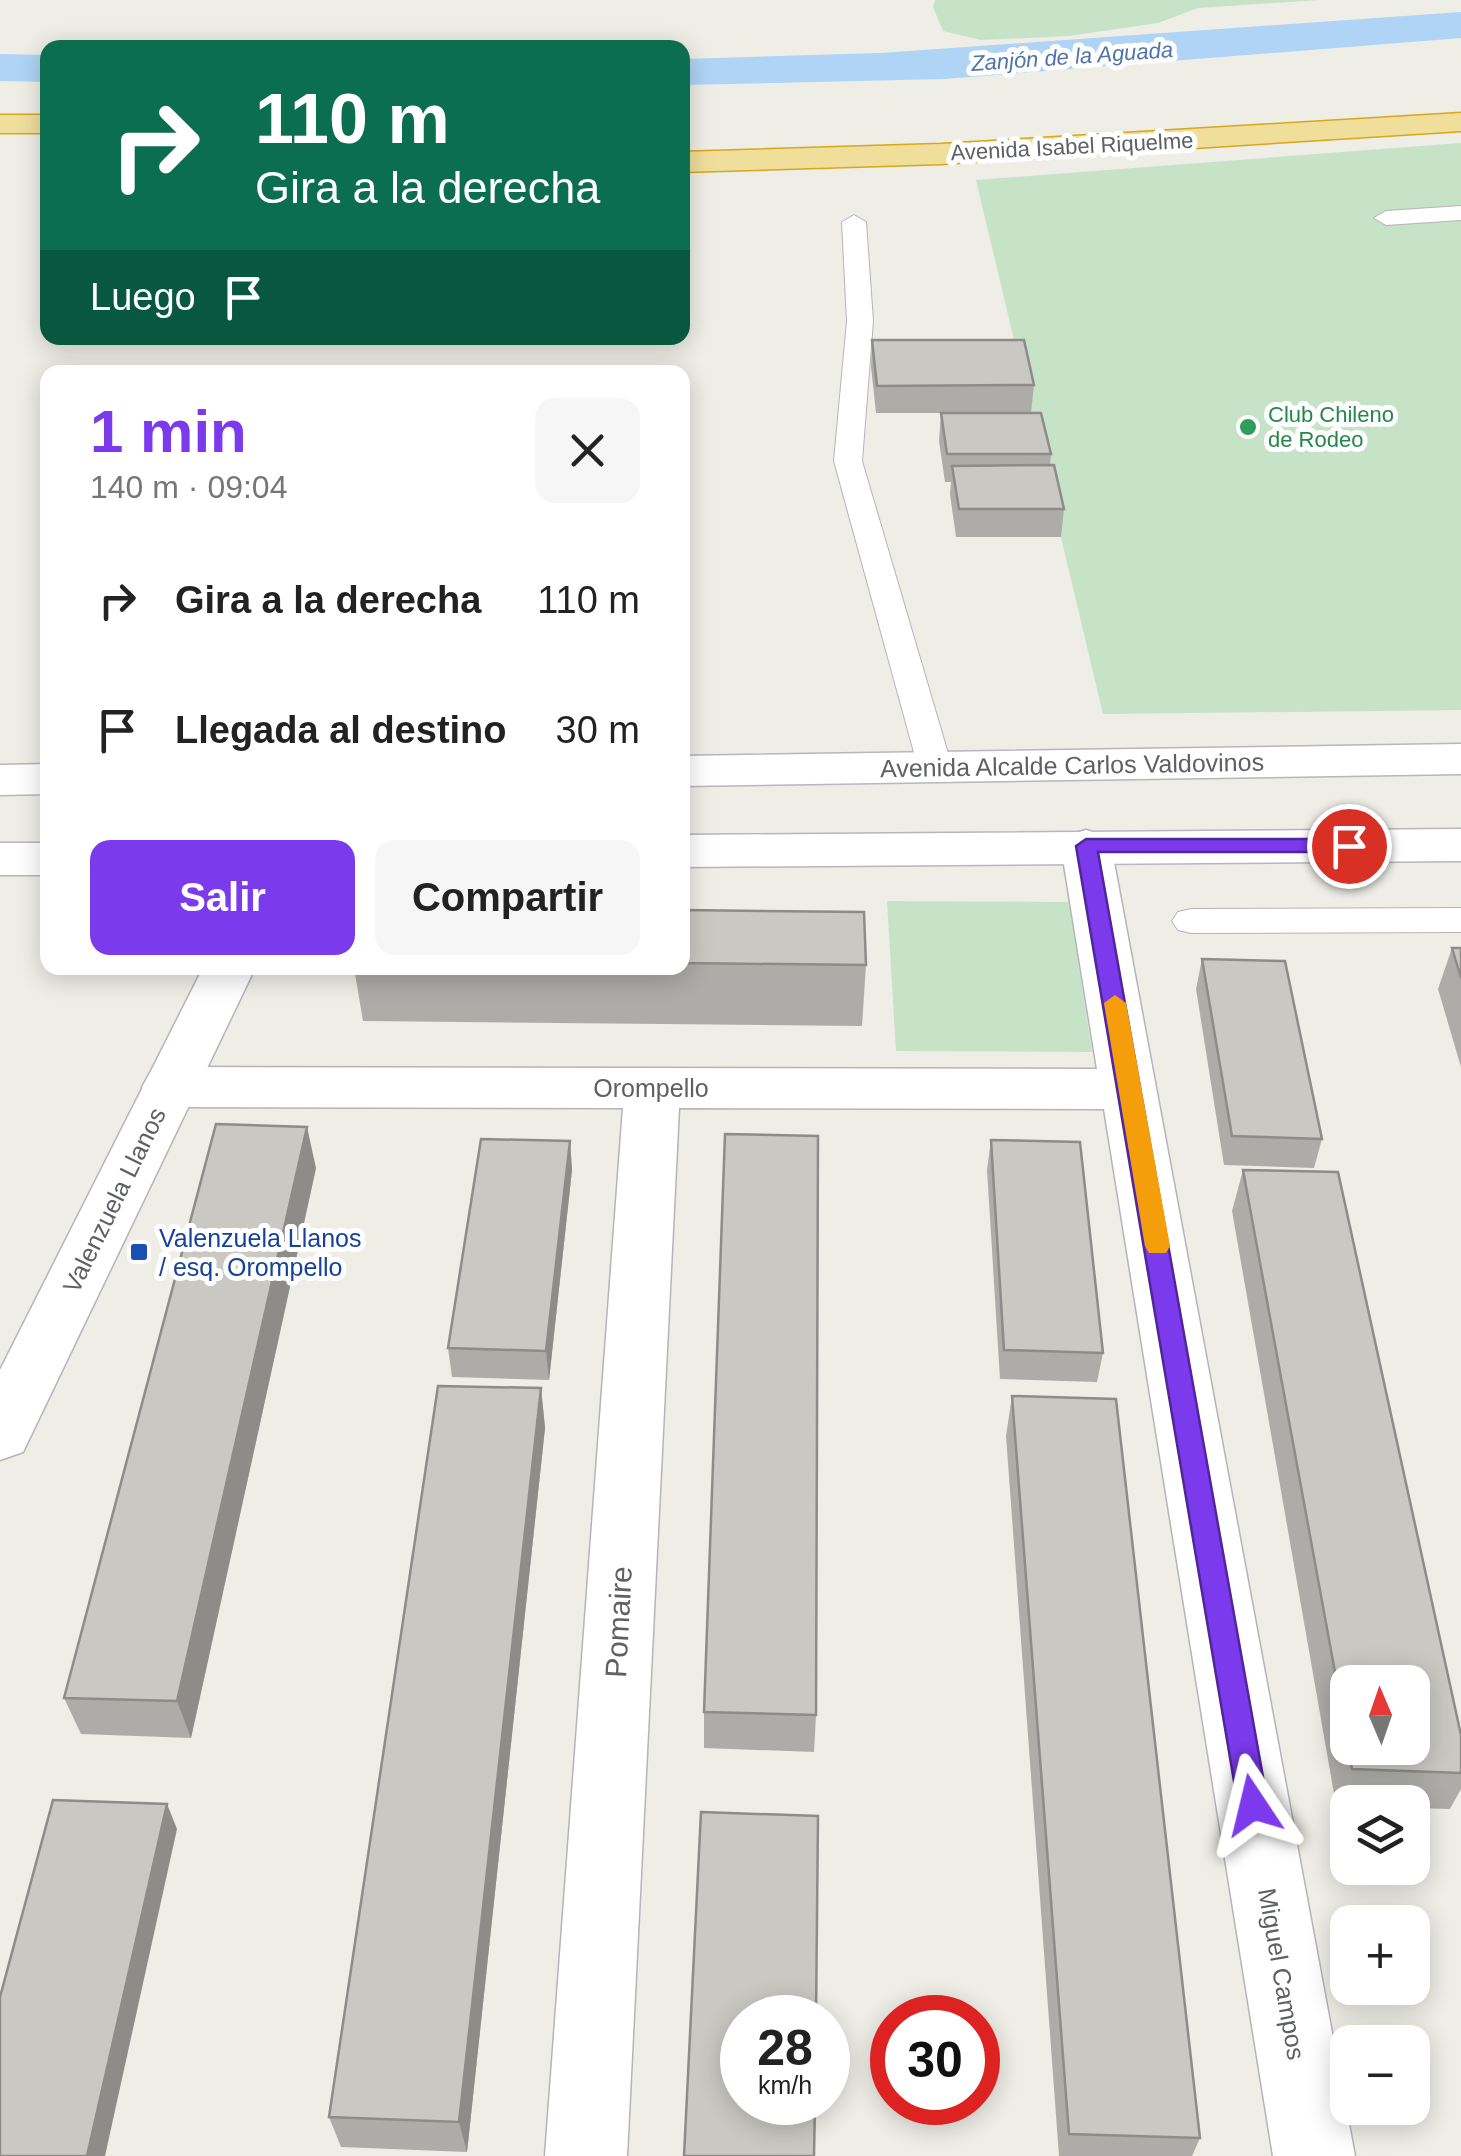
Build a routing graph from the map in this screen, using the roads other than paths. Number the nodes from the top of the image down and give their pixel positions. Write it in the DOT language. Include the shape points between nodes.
graph roads {
  1 [pos="1461,122"];
  2 [pos="0,124"];
  3 [pos="40,124"];
  4 [pos="690,162"];
  5 [pos="1461,214"];
  6 [pos="1386,218"];
  7 [pos="854,222"];
  8 [pos="1461,759"];
  9 [pos="935,767"];
  10 [pos="690,771"];
  11 [pos="40,779"];
  12 [pos="0,780"];
  13 [pos="1461,845"];
  14 [pos="1086,846"];
  15 [pos="690,851"];
  16 [pos="0,859"];
  17 [pos="40,859"];
  18 [pos="1461,920"];
  19 [pos="1191,921"];
  20 [pos="226,975"];
  21 [pos="170,1087"];
  22 [pos="652,1088"];
  23 [pos="1131,1089"];
  24 [pos="19,1355"];
  25 [pos="0,1433"];
  26 [pos="586,2156"];
  27 [pos="1314,2156"];
  1 -- 4 [label="highway, Avenida Isabel Riquelme" via="941,154"];
  2 -- 3 [label="highway"];
  5 -- 6 [label="lane"];
  7 -- 9 [label="lane" via="860,320 848,461"];
  8 -- 9 [label="street, Avenida Alcalde Carlos Valdovinos"];
  9 -- 10 [label="street, Avenida Alcalde Carlos Valdovinos"];
  11 -- 12 [label="street"];
  13 -- 14 [label="street"];
  14 -- 15 [label="street"];
  14 -- 23 [label="street, Miguel Campos"];
  16 -- 17 [label="street"];
  18 -- 19 [label="lane"];
  20 -- 21 [label="street, Valenzuela Llanos"];
  21 -- 22 [label="street, Orompello"];
  21 -- 24 [label="street, Valenzuela Llanos"];
  22 -- 23 [label="street, Orompello"];
  22 -- 26 [label="street, Pomaire"];
  23 -- 27 [label="street, Miguel Campos"];
  24 -- 25 [label="street, Valenzuela Llanos"];
}
